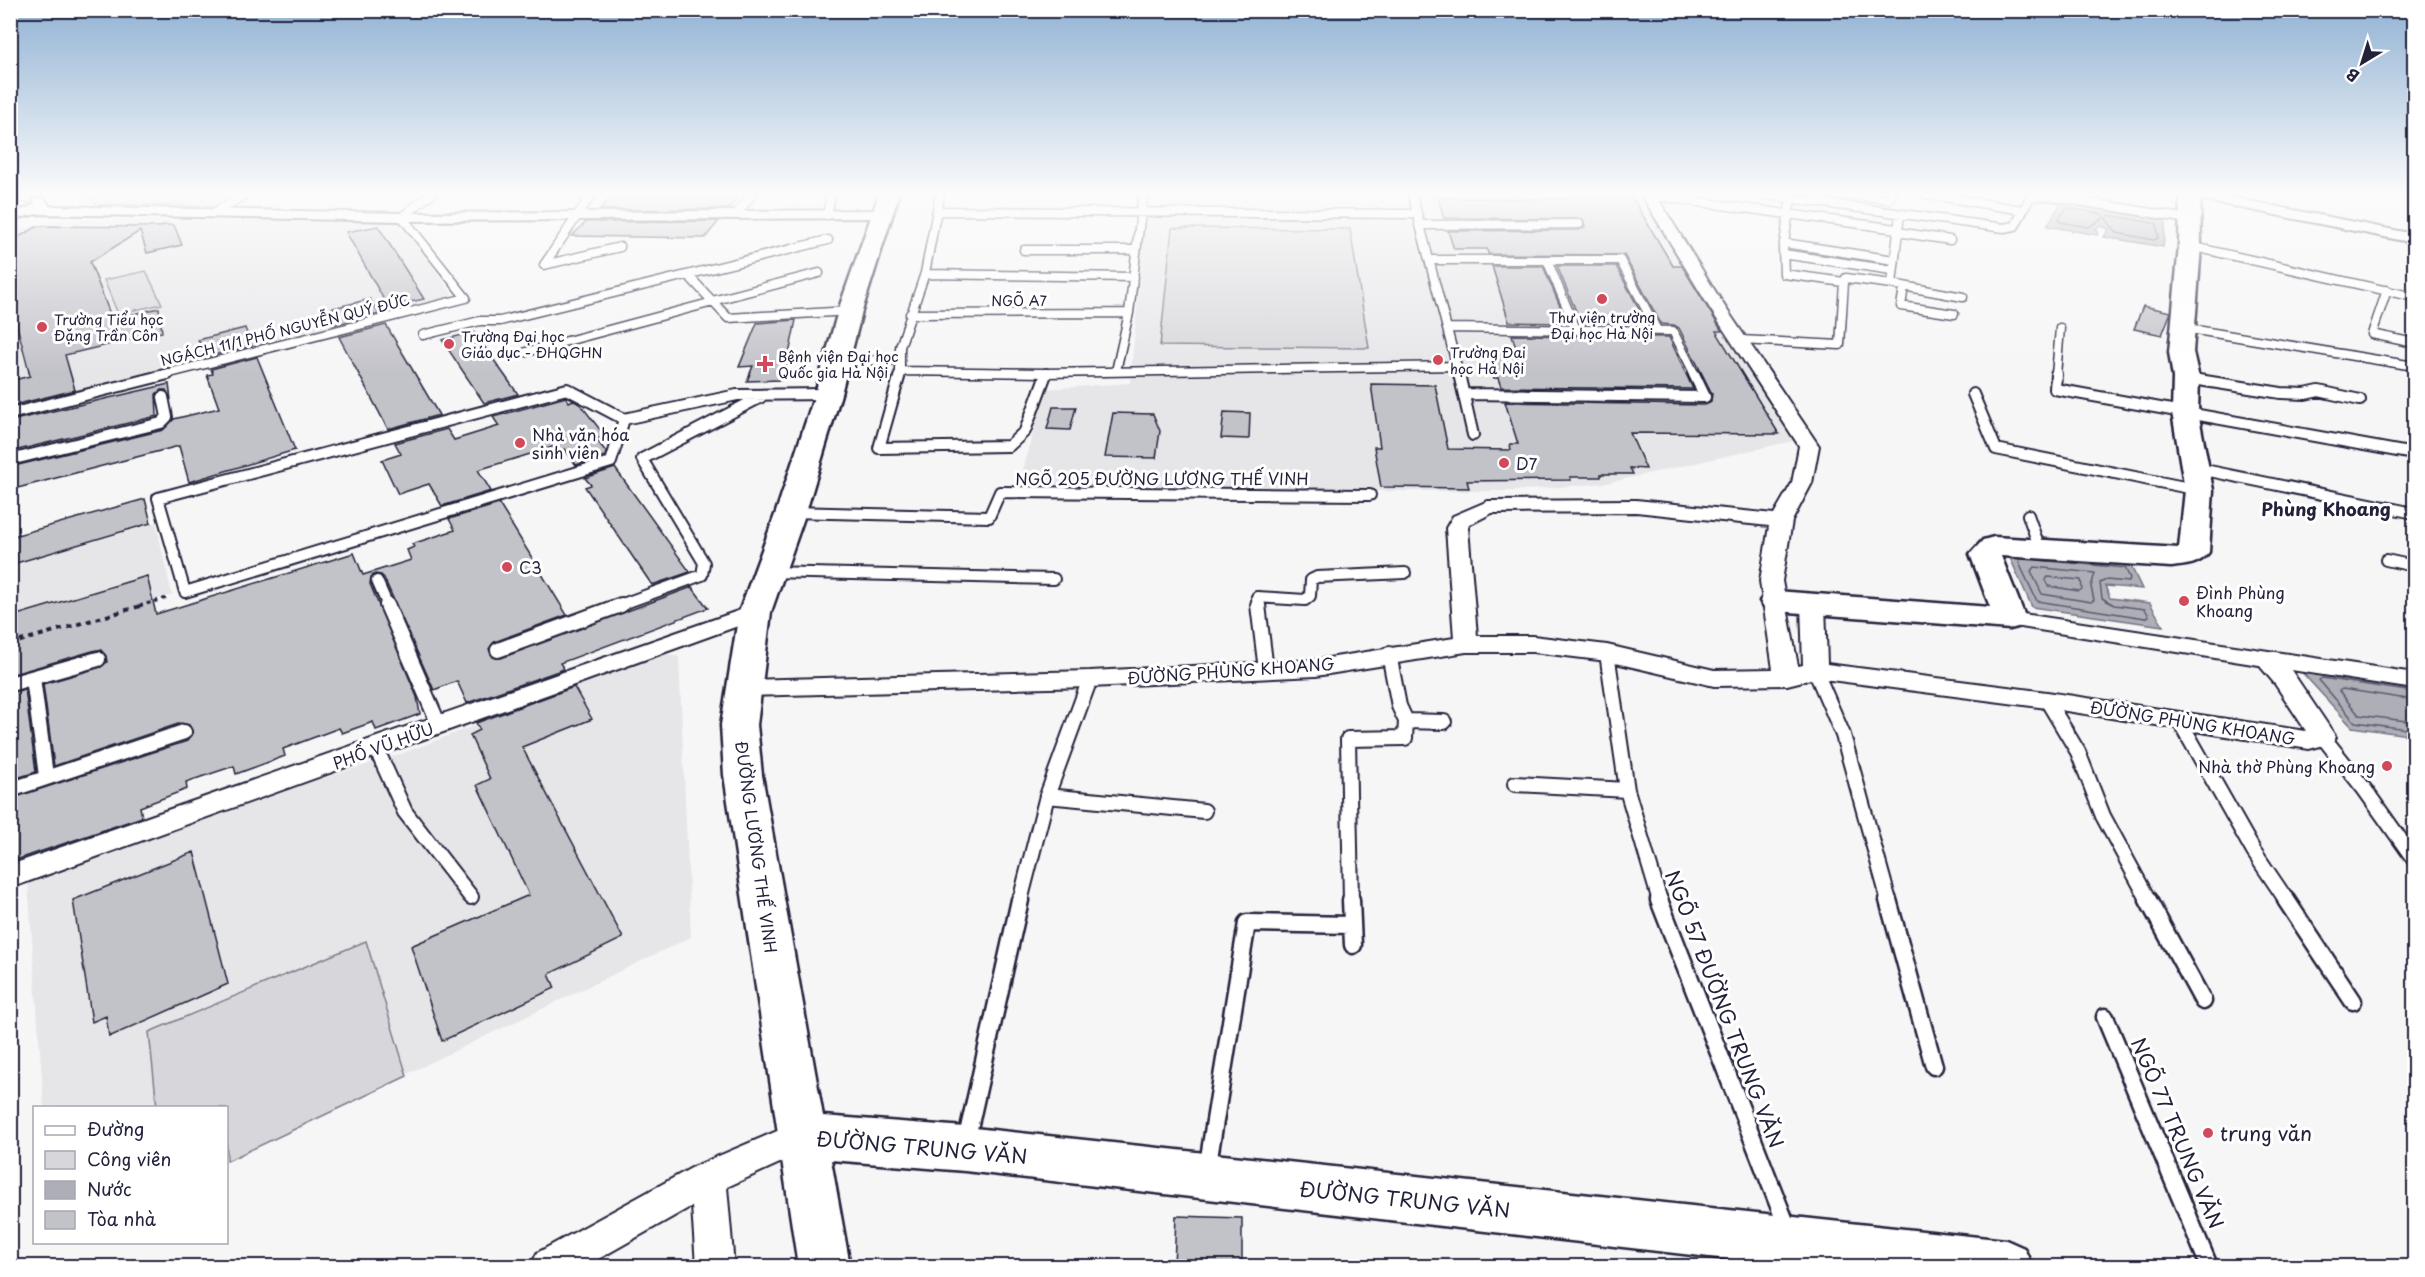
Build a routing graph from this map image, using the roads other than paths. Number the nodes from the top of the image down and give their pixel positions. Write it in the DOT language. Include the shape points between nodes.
graph roads {
  1 [pos="431,254"];
  2 [pos="551,254"];
  3 [pos="592,254"];
  4 [pos="774,254"];
  5 [pos="869,254"];
  6 [pos="929,254"];
  7 [pos="1136,254"];
  8 [pos="1428,254"];
  9 [pos="1686,254"];
  10 [pos="1783,254"];
  11 [pos="1853,254"];
  12 [pos="1895,254"];
  13 [pos="2189,254"];
  14 [pos="2223,254"];
  15 [pos="1430,260"];
  16 [pos="1547,260"];
  17 [pos="1894,260"];
  18 [pos="1892,270"];
  19 [pos="819,273"];
  20 [pos="925,274"];
  21 [pos="688,275"];
  22 [pos="1134,277"];
  23 [pos="1844,282"];
  24 [pos="1892,284"];
  25 [pos="1904,287"];
  26 [pos="2386,291"];
  27 [pos="1963,297"];
  28 [pos="2415,297"];
  29 [pos="712,301"];
  30 [pos="850,311"];
  31 [pos="1129,313"];
  32 [pos="910,314"];
  33 [pos="1954,314"];
  34 [pos="1448,328"];
  35 [pos="2060,328"];
  36 [pos="2184,328"];
  37 [pos="1576,329"];
  38 [pos="1657,330"];
  39 [pos="423,335"];
  40 [pos="1740,340"];
  41 [pos="2415,343"];
  42 [pos="526,352"];
  43 [pos="898,360"];
  44 [pos="837,361"];
  45 [pos="1457,366"];
  46 [pos="2415,366"];
  47 [pos="901,371"];
  48 [pos="1116,371"];
  49 [pos="1047,373"];
  50 [pos="2186,378"];
  51 [pos="828,394"];
  52 [pos="1464,394"];
  53 [pos="1973,394"];
  54 [pos="765,395"];
  55 [pos="163,397"];
  56 [pos="2360,400"];
  57 [pos="2185,412"];
  58 [pos="10,414"];
  59 [pos="624,419"];
  60 [pos="1473,435"];
  61 [pos="2415,454"];
  62 [pos="10,460"];
  63 [pos="2196,478"];
  64 [pos="1370,495"];
  65 [pos="791,512"];
  66 [pos="2415,513"];
  67 [pos="2028,515"];
  68 [pos="1781,521"];
  69 [pos="2040,549"];
  70 [pos="2386,560"];
  71 [pos="2415,566"];
  72 [pos="770,572"];
  73 [pos="1406,573"];
  74 [pos="1054,579"];
  75 [pos="377,581"];
  76 [pos="1776,601"];
  77 [pos="1813,604"];
  78 [pos="755,612"];
  79 [pos="2010,619"];
  80 [pos="1466,644"];
  81 [pos="498,650"];
  82 [pos="1607,653"];
  83 [pos="1389,654"];
  84 [pos="2266,658"];
  85 [pos="98,659"];
  86 [pos="1266,670"];
  87 [pos="1815,670"];
  88 [pos="1787,677"];
  89 [pos="33,678"];
  90 [pos="1090,679"];
  91 [pos="2415,681"];
  92 [pos="10,684"];
  93 [pos="743,688"];
  94 [pos="2047,700"];
  95 [pos="2179,720"];
  96 [pos="1406,721"];
  97 [pos="1444,722"];
  98 [pos="440,725"];
  99 [pos="184,732"];
  100 [pos="2323,737"];
  101 [pos="376,748"];
  102 [pos="46,776"];
  103 [pos="1515,784"];
  104 [pos="10,790"];
  105 [pos="1627,790"];
  106 [pos="1047,796"];
  107 [pos="1204,811"];
  108 [pos="2415,859"];
  109 [pos="10,878"];
  110 [pos="471,897"];
  111 [pos="1351,925"];
  112 [pos="1353,945"];
  113 [pos="2203,1000"];
  114 [pos="2354,1001"];
  115 [pos="2105,1017"];
  116 [pos="1934,1066"];
  117 [pos="803,1136"];
  118 [pos="965,1149"];
  119 [pos="1206,1177"];
  120 [pos="708,1178"];
  121 [pos="1792,1241"];
  122 [pos="1902,1260"];
  123 [pos="550,1266"];
  124 [pos="715,1266"];
  125 [pos="824,1266"];
  126 [pos="2006,1266"];
  127 [pos="2210,1266"];
  1 -- 58 [label="lane, NGÁCH 11/1 PHỐ NGUYỄN QUÝ ĐỨC" via="466,298"];
  2 -- 3 [label="lane" via="544,265"];
  4 -- 21 [label="lane"];
  5 -- 30 [label="street, ĐƯỜNG LƯƠNG THẾ VINH"];
  6 -- 20 [label="lane"];
  7 -- 22 [label="lane"];
  8 -- 15 [label="lane"];
  9 -- 40 [label="street"];
  10 -- 18 [label="lane"];
  10 -- 23 [label="lane" via="1784,274"];
  11 -- 17 [label="lane"];
  12 -- 17 [label="lane"];
  13 -- 36 [label="street"];
  14 -- 26 [label="lane"];
  15 -- 16 [label="lane"];
  15 -- 34 [label="lane"];
  16 -- 37 [label="lane"];
  16 -- 38 [label="lane" via="1620,260"];
  17 -- 18 [label="lane"];
  18 -- 24 [label="lane"];
  19 -- 29 [label="lane"];
  20 -- 22 [label="lane"];
  20 -- 32 [label="lane"];
  21 -- 29 [label="lane"];
  21 -- 39 [label="lane" via="501,321 480,321"];
  22 -- 31 [label="lane"];
  23 -- 24 [label="lane" via="1846,278"];
  23 -- 40 [label="lane" via="1840,345"];
  24 -- 25 [label="lane"];
  25 -- 27 [label="lane"];
  25 -- 33 [label="lane" via="1902,306"];
  26 -- 28 [label="lane"];
  26 -- 41 [label="lane" via="2372,333"];
  29 -- 30 [label="lane" via="729,318"];
  29 -- 42 [label="lane"];
  30 -- 44 [label="street, ĐƯỜNG LƯƠNG THẾ VINH"];
  31 -- 32 [label="lane, NGÕ A7"];
  31 -- 48 [label="lane"];
  32 -- 43 [label="lane"];
  34 -- 37 [label="lane"];
  34 -- 45 [label="lane"];
  35 -- 57 [label="lane" via="2055,389"];
  36 -- 46 [label="lane"];
  36 -- 50 [label="street" via="2181,352"];
  37 -- 38 [label="lane"];
  38 -- 52 [label="lane" via="1673,331 1705,397"];
  40 -- 68 [label="street" via="1809,446 1802,483"];
  43 -- 44 [label="lane"];
  43 -- 47 [label="lane"];
  44 -- 51 [label="street, ĐƯỜNG LƯƠNG THẾ VINH"];
  45 -- 48 [label="lane"];
  45 -- 52 [label="lane"];
  47 -- 49 [label="lane"];
  47 -- 49 [label="lane" via="879,448 1009,446 1025,432"];
  48 -- 49 [label="lane"];
  50 -- 56 [label="lane"];
  50 -- 57 [label="street"];
  51 -- 54 [label="lane"];
  51 -- 65 [label="street, ĐƯỜNG LƯƠNG THẾ VINH"];
  52 -- 60 [label="lane"];
  53 -- 63 [label="lane" via="1996,449"];
  54 -- 59 [label="lane" via="737,395"];
  54 -- 81 [label="lane" via="642,459 704,563 702,575"];
  55 -- 62 [label="lane" via="167,417 161,423"];
  57 -- 61 [label="lane"];
  57 -- 63 [label="street"];
  59 -- 59 [label="lane" via="611,462 185,592 158,498 567,389"];
  63 -- 66 [label="lane"];
  63 -- 69 [label="street" via="2194,552 2188,556"];
  64 -- 65 [label="lane, NGÕ 205 ĐƯỜNG LƯƠNG THẾ VINH" via="1000,492 989,517"];
  65 -- 72 [label="street, ĐƯỜNG LƯƠNG THẾ VINH"];
  67 -- 69 [label="lane"];
  68 -- 76 [label="street" via="1771,581"];
  68 -- 80 [label="street" via="1636,506 1488,507 1461,521 1457,528"];
  69 -- 79 [label="street" via="1994,546 1985,554"];
  70 -- 71 [label="lane"];
  72 -- 74 [label="lane"];
  72 -- 78 [label="street, ĐƯỜNG LƯƠNG THẾ VINH"];
  73 -- 86 [label="lane" via="1317,578 1311,580 1310,596 1305,600 1257,597"];
  75 -- 98 [label="lane"];
  76 -- 77 [label="street"];
  76 -- 88 [label="street"];
  77 -- 79 [label="street"];
  77 -- 87 [label="street"];
  78 -- 93 [label="street, ĐƯỜNG LƯƠNG THẾ VINH"];
  78 -- 98 [label="street, PHỐ VŨ HỮU"];
  79 -- 84 [label="street"];
  80 -- 82 [label="street, ĐƯỜNG PHÙNG KHOANG" via="1533,644"];
  80 -- 83 [label="street, ĐƯỜNG PHÙNG KHOANG"];
  82 -- 88 [label="street, ĐƯỜNG PHÙNG KHOANG" via="1714,678"];
  82 -- 105 [label="lane, NGÕ 57 ĐƯỜNG TRUNG VĂN"];
  83 -- 86 [label="street, ĐƯỜNG PHÙNG KHOANG" via="1316,668"];
  83 -- 96 [label="lane" via="1399,706"];
  84 -- 91 [label="street"];
  84 -- 100 [label="street, ĐƯỜNG PHÙNG KHOANG"];
  85 -- 89 [label="lane"];
  86 -- 90 [label="street, ĐƯỜNG PHÙNG KHOANG"];
  87 -- 88 [label="street, ĐƯỜNG PHÙNG KHOANG"];
  87 -- 94 [label="street, ĐƯỜNG PHÙNG KHOANG"];
  87 -- 116 [label="lane" via="1843,735"];
  89 -- 92 [label="lane"];
  89 -- 102 [label="lane"];
  90 -- 93 [label="street, ĐƯỜNG PHÙNG KHOANG"];
  90 -- 106 [label="lane"];
  93 -- 117 [label="street, ĐƯỜNG LƯƠNG THẾ VINH" via="739,724 743,776"];
  94 -- 95 [label="street, ĐƯỜNG PHÙNG KHOANG"];
  94 -- 113 [label="lane" via="2078,752 2103,816"];
  95 -- 100 [label="street, ĐƯỜNG PHÙNG KHOANG" via="2280,737"];
  95 -- 114 [label="lane" via="2254,852"];
  96 -- 97 [label="lane"];
  96 -- 111 [label="lane" via="1405,738 1348,739"];
  98 -- 101 [label="street, PHỐ VŨ HỮU"];
  99 -- 102 [label="lane"];
  100 -- 108 [label="lane"];
  101 -- 109 [label="street, PHỐ VŨ HỮU"];
  101 -- 110 [label="lane" via="405,812"];
  102 -- 104 [label="lane"];
  103 -- 105 [label="lane"];
  105 -- 121 [label="lane, NGÕ 57 ĐƯỜNG TRUNG VĂN" via="1653,883"];
  106 -- 107 [label="lane"];
  106 -- 118 [label="lane"];
  111 -- 112 [label="lane"];
  111 -- 119 [label="lane" via="1247,923"];
  115 -- 127 [label="lane, NGÕ 77 TRUNG VĂN"];
  117 -- 118 [label="street, ĐƯỜNG TRUNG VĂN"];
  117 -- 120 [label="street"];
  117 -- 125 [label="street, ĐƯỜNG LƯƠNG THẾ VINH"];
  118 -- 119 [label="street, ĐƯỜNG TRUNG VĂN"];
  119 -- 121 [label="street, ĐƯỜNG TRUNG VĂN"];
  120 -- 123 [label="street"];
  120 -- 124 [label="street"];
  121 -- 122 [label="street, ĐƯỜNG TRUNG VĂN"];
  122 -- 126 [label="street, ĐƯỜNG TRUNG VĂN"];
}
